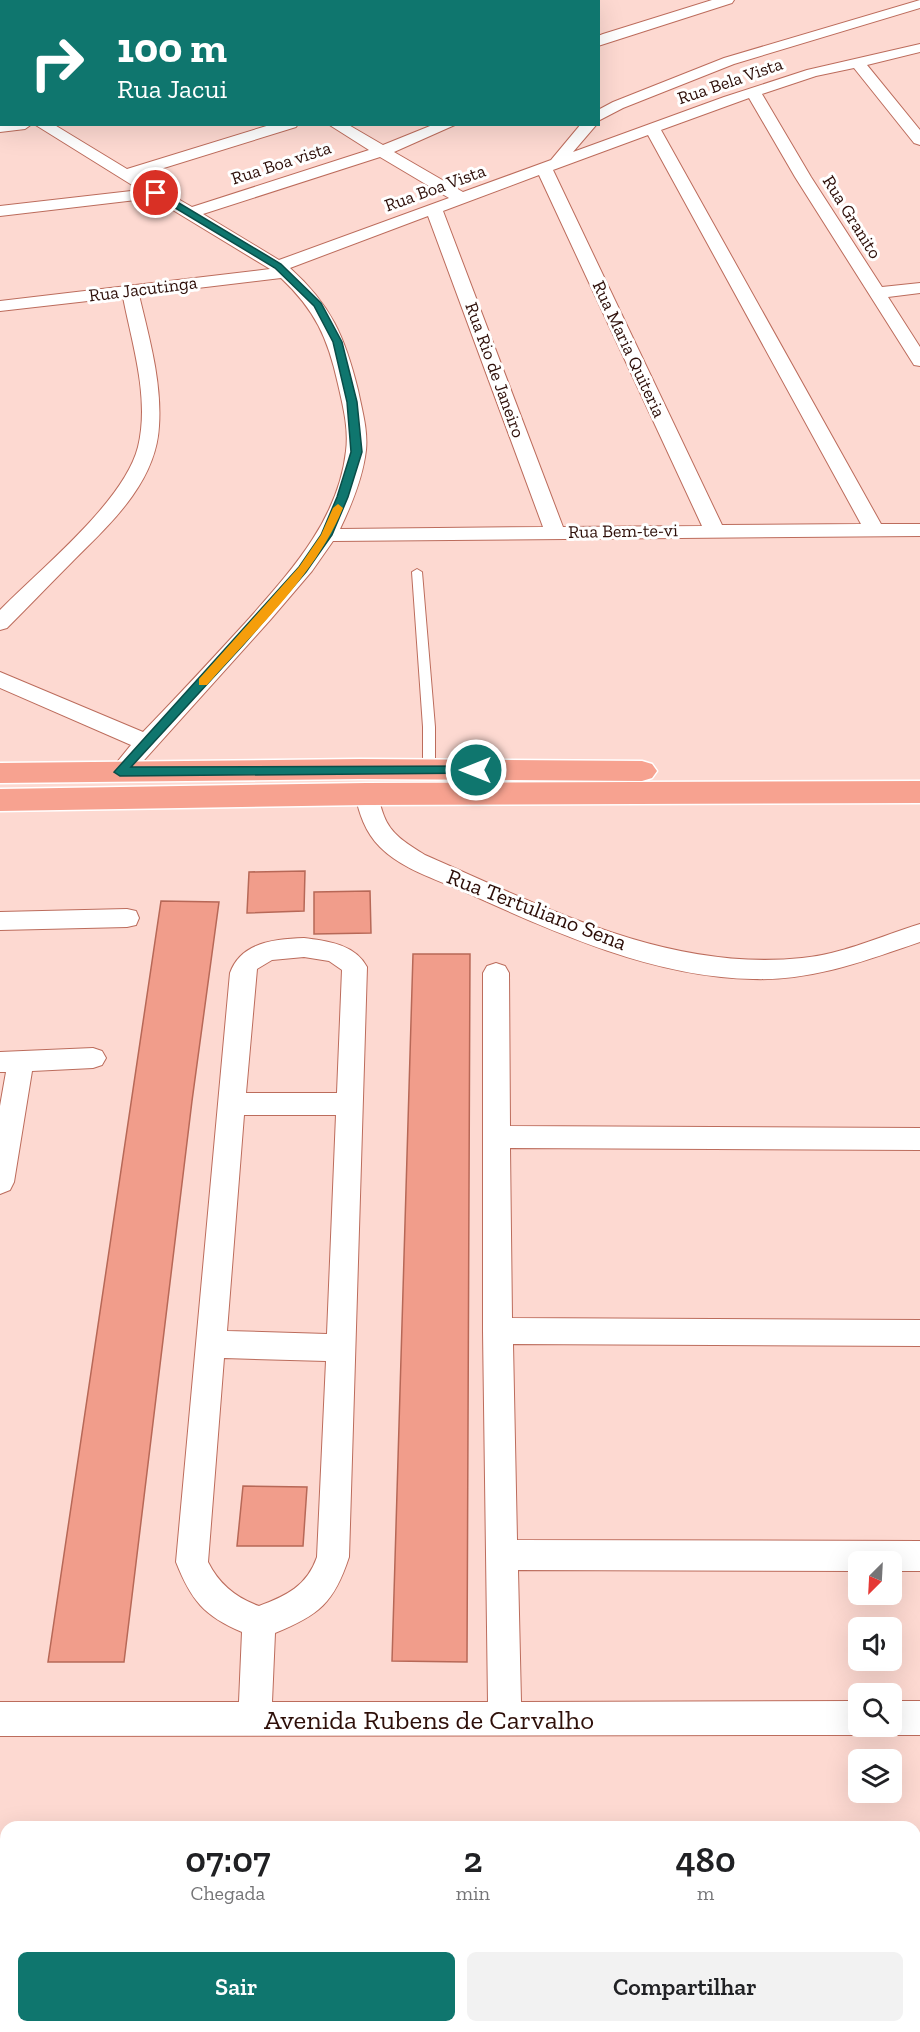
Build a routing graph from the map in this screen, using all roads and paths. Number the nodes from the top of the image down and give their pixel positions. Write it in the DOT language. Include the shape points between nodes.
graph roads {
  1 [pos="725,0"];
  2 [pos="920,4"];
  3 [pos="602,37"];
  4 [pos="920,48"];
  5 [pos="857,62"];
  6 [pos="753,92"];
  7 [pos="600,116"];
  8 [pos="44,126"];
  9 [pos="284,126"];
  10 [pos="338,126"];
  11 [pos="445,126"];
  12 [pos="588,126"];
  13 [pos="652,129"];
  14 [pos="920,140"];
  15 [pos="380,152"];
  16 [pos="550,166"];
  17 [pos="127,174"];
  18 [pos="156,193"];
  19 [pos="463,199"];
  20 [pos="434,209"];
  21 [pos="0,211"];
  22 [pos="191,213"];
  23 [pos="282,269"];
  24 [pos="920,288"];
  25 [pos="130,291"];
  26 [pos="876,293"];
  27 [pos="0,306"];
  28 [pos="920,362"];
  29 [pos="874,529"];
  30 [pos="714,530"];
  31 [pos="920,530"];
  32 [pos="555,532"];
  33 [pos="327,535"];
  34 [pos="417,572"];
  35 [pos="0,623"];
  36 [pos="0,679"];
  37 [pos="147,743"];
  38 [pos="429,770"];
  39 [pos="120,772"];
  40 [pos="920,772"];
  41 [pos="0,773"];
  42 [pos="920,792"];
  43 [pos="366,794"];
  44 [pos="0,800"];
  45 [pos="127,918"];
  46 [pos="0,921"];
  47 [pos="920,933"];
  48 [pos="496,973"];
  49 [pos="93,1058"];
  50 [pos="10,1062"];
  51 [pos="232,1104"];
  52 [pos="351,1104"];
  53 [pos="496,1137"];
  54 [pos="920,1139"];
  55 [pos="0,1182"];
  56 [pos="498,1331"];
  57 [pos="920,1333"];
  58 [pos="210,1344"];
  59 [pos="339,1348"];
  60 [pos="501,1555"];
  61 [pos="920,1556"];
  62 [pos="259,1622"];
  63 [pos="848,1718"];
  64 [pos="902,1718"];
  65 [pos="920,1718"];
  66 [pos="0,1719"];
  67 [pos="505,1719"];
  68 [pos="255,1720"];
  1 -- 3 [label="street"];
  2 -- 7 [label="street" via="729,61"];
  4 -- 5 [label="street, Rua Bela Vista"];
  5 -- 6 [label="street, Rua Bela Vista"];
  5 -- 14 [label="street"];
  6 -- 13 [label="street, Rua Bela Vista"];
  6 -- 26 [label="street, Rua Granito"];
  8 -- 17 [label="street"];
  9 -- 17 [label="street"];
  10 -- 15 [label="street"];
  11 -- 15 [label="street, Rua Boa vista"];
  12 -- 16 [label="street"];
  13 -- 16 [label="street, Rua Bela Vista"];
  13 -- 29 [label="street"];
  15 -- 19 [label="street"];
  15 -- 22 [label="street, Rua Boa vista"];
  16 -- 19 [label="street, Rua Boa Vista"];
  16 -- 30 [label="street, Rua Maria Quiteria"];
  17 -- 18 [label="street"];
  18 -- 21 [label="street"];
  18 -- 22 [label="street"];
  19 -- 20 [label="street, Rua Boa Vista"];
  20 -- 23 [label="street, Rua Boa Vista"];
  20 -- 32 [label="street, Rua Rio de Janeiro"];
  22 -- 23 [label="street"];
  23 -- 25 [label="street, Rua Jacutinga"];
  23 -- 33 [label="street" via="318,304 330,324 352,402 356,452"];
  24 -- 26 [label="street"];
  25 -- 27 [label="street, Rua Jacutinga"];
  25 -- 35 [label="street" via="150,388 147,448 139,468 112,509"];
  26 -- 28 [label="street, Rua Granito"];
  29 -- 30 [label="street, Rua Bem-te-vi"];
  29 -- 31 [label="street, Rua Bem-te-vi"];
  30 -- 32 [label="street, Rua Bem-te-vi"];
  32 -- 33 [label="street, Rua Bem-te-vi"];
  33 -- 37 [label="street" via="240,642"];
  34 -- 38 [label="lane"];
  36 -- 37 [label="street"];
  37 -- 39 [label="street"];
  38 -- 39 [label="highway"];
  38 -- 40 [label="highway"];
  39 -- 41 [label="highway"];
  42 -- 43 [label="highway"];
  43 -- 44 [label="highway"];
  43 -- 47 [label="street, Rua Tertuliano Sena" via="378,832 390,845 417,861 595,936 639,949 722,967 772,971 805,968"];
  45 -- 46 [label="street"];
  48 -- 53 [label="street"];
  49 -- 50 [label="street"];
  50 -- 55 [label="street"];
  51 -- 52 [label="street"];
  51 -- 52 [label="street" via="245,967 263,954 303,947 345,956 355,967"];
  51 -- 58 [label="street"];
  52 -- 59 [label="street"];
  53 -- 54 [label="street"];
  53 -- 56 [label="street"];
  56 -- 57 [label="street"];
  56 -- 60 [label="street"];
  58 -- 59 [label="street"];
  58 -- 62 [label="street" via="192,1562 197,1577 221,1605 236,1615"];
  59 -- 62 [label="street" via="333,1557 320,1590 308,1601"];
  60 -- 61 [label="street"];
  60 -- 67 [label="street"];
  62 -- 68 [label="street"];
  63 -- 67 [label="street, Avenida Rubens de Carvalho"];
  64 -- 65 [label="street"];
  66 -- 68 [label="street, Avenida Rubens de Carvalho"];
  67 -- 68 [label="street, Avenida Rubens de Carvalho"];
}
